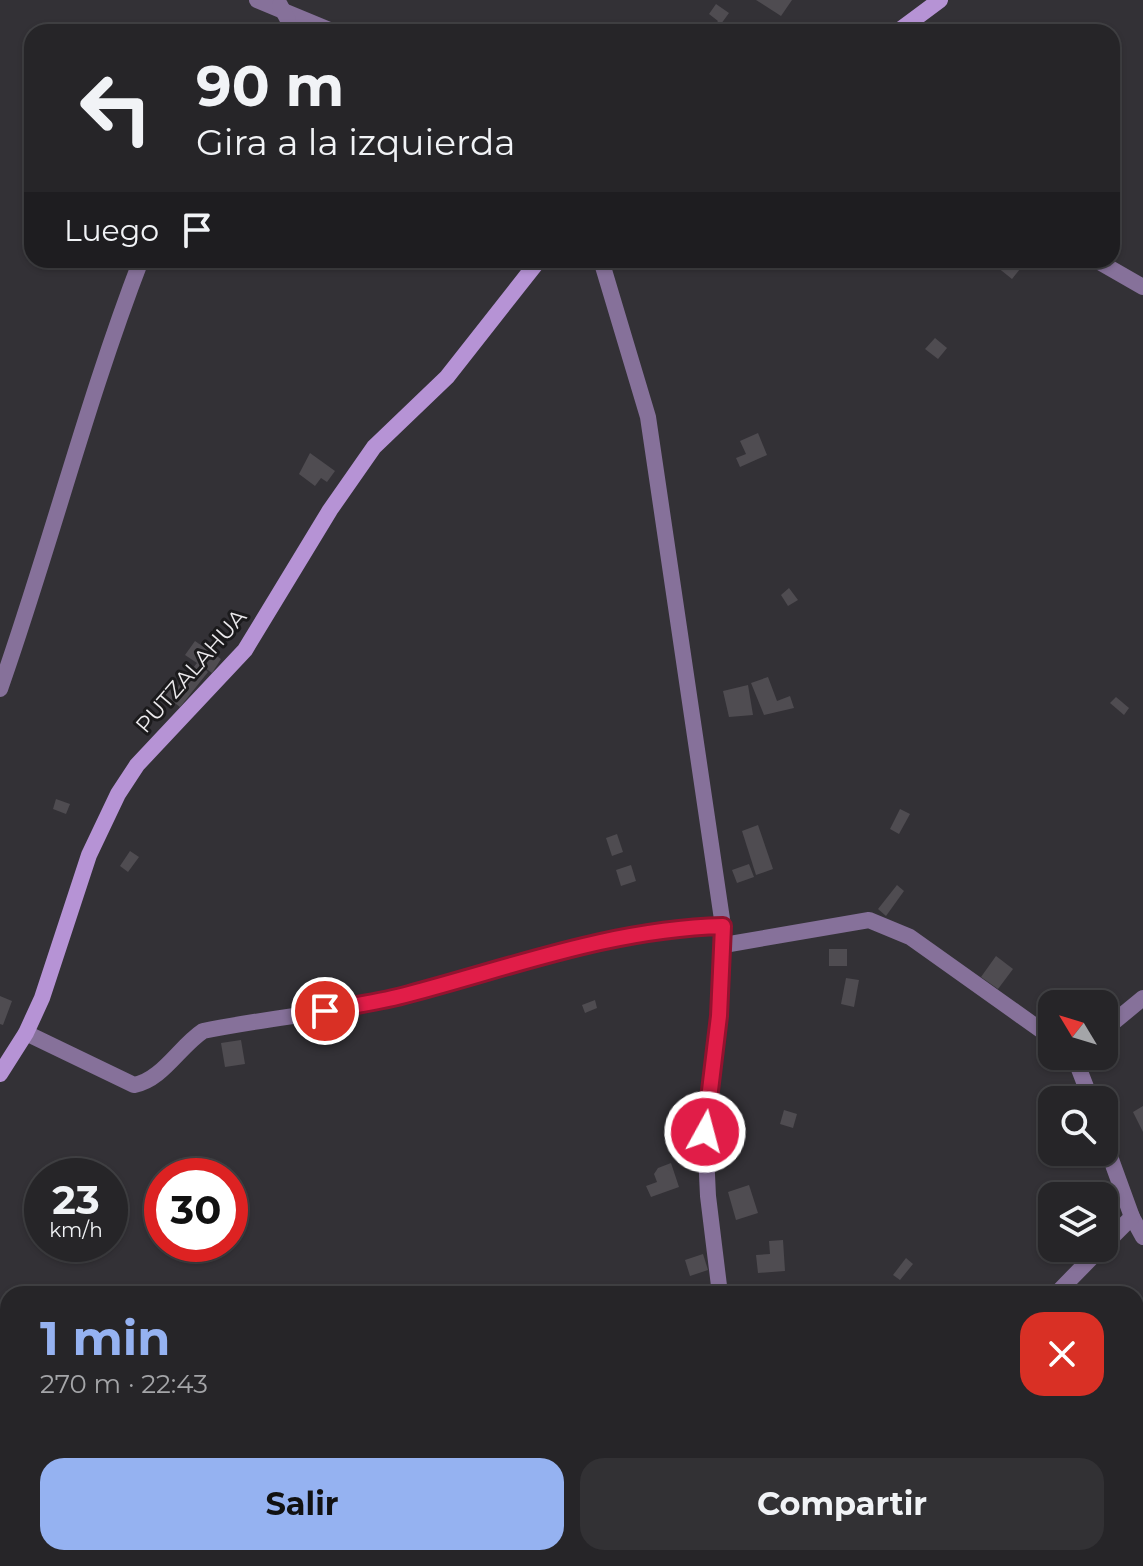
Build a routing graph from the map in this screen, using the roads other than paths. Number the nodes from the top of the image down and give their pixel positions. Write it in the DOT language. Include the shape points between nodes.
graph roads {
  1 [pos="257,0"];
  2 [pos="926,0"];
  3 [pos="940,0"];
  4 [pos="280,4"];
  5 [pos="913,20"];
  6 [pos="288,24"];
  7 [pos="319,24"];
  8 [pos="908,24"];
  9 [pos="138,268"];
  10 [pos="533,268"];
  11 [pos="603,268"];
  12 [pos="1110,268"];
  13 [pos="1143,287"];
  14 [pos="0,689"];
  15 [pos="723,926"];
  16 [pos="724,945"];
  17 [pos="1143,998"];
  18 [pos="1118,1019"];
  19 [pos="1038,1028"];
  20 [pos="26,1033"];
  21 [pos="0,1074"];
  22 [pos="1113,1166"];
  23 [pos="1132,1217"];
  24 [pos="1118,1231"];
  25 [pos="1143,1237"];
  26 [pos="1088,1262"];
  27 [pos="719,1286"];
  28 [pos="1064,1286"];
  1 -- 4 [label="street"];
  2 -- 5 [label="street"];
  3 -- 5 [label="street"];
  4 -- 6 [label="street"];
  4 -- 7 [label="street"];
  5 -- 8 [label="street"];
  9 -- 14 [label="street"];
  10 -- 20 [label="street, PUTZALAHUA" via="447,377 374,447 245,650 137,765 89,855"];
  11 -- 15 [label="street" via="648,417"];
  12 -- 13 [label="street"];
  15 -- 16 [label="street"];
  15 -- 20 [label="street" via="669,927 594,941 406,995 203,1031 146,1083 134,1085"];
  16 -- 19 [label="street" via="869,920 910,937"];
  16 -- 27 [label="street" via="705,1132"];
  17 -- 18 [label="street"];
  20 -- 21 [label="street, PUTZALAHUA"];
  22 -- 23 [label="street"];
  23 -- 24 [label="street"];
  23 -- 25 [label="street"];
  26 -- 28 [label="street"];
}
